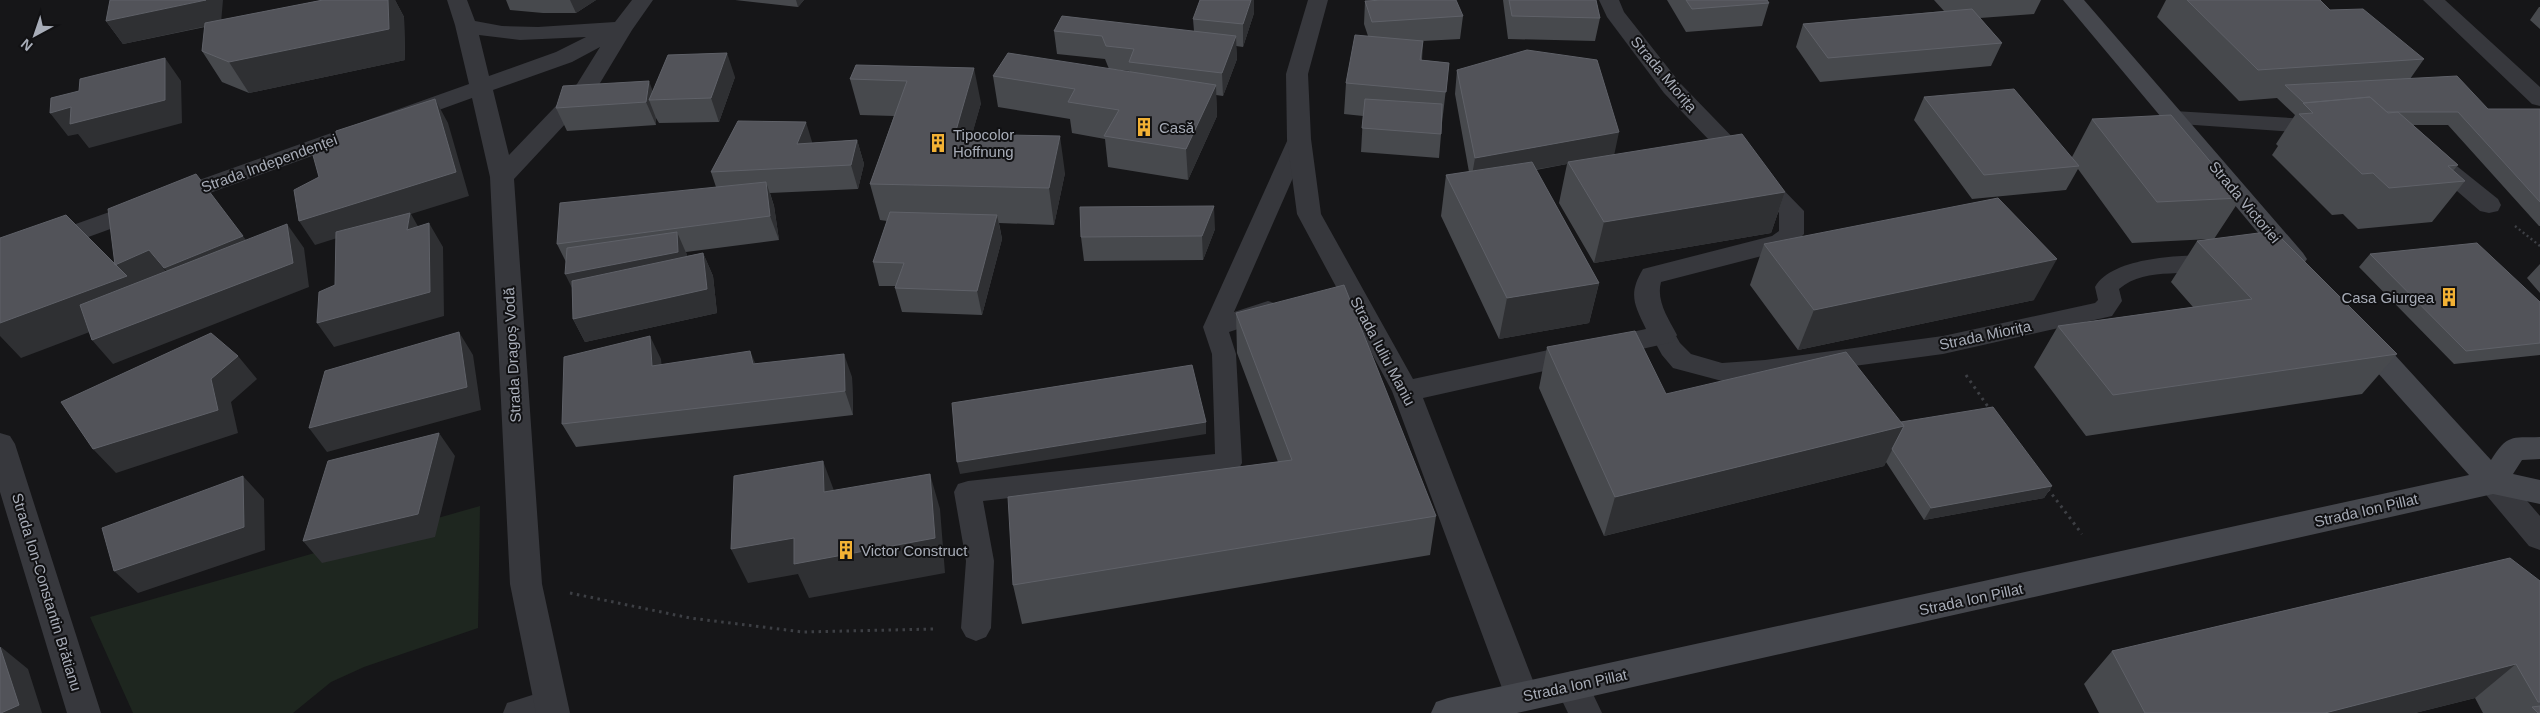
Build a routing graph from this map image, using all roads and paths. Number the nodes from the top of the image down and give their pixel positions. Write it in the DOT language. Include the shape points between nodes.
graph roads {
  1 [pos="457,0"];
  2 [pos="643,0"];
  3 [pos="1318,0"];
  4 [pos="1609,0"];
  5 [pos="2073,0"];
  6 [pos="2433,0"];
  7 [pos="466,25"];
  8 [pos="625,25"];
  9 [pos="480,87"];
  10 [pos="2540,99"];
  11 [pos="2174,118"];
  12 [pos="2345,129"];
  13 [pos="1299,139"];
  14 [pos="2417,145"];
  15 [pos="502,177"];
  16 [pos="2489,205"];
  17 [pos="0,260"];
  18 [pos="2265,261"];
  19 [pos="2236,262"];
  20 [pos="2300,267"];
  21 [pos="1291,303"];
  22 [pos="2346,319"];
  23 [pos="1215,327"];
  24 [pos="1663,335"];
  25 [pos="1943,344"];
  26 [pos="1406,390"];
  27 [pos="1996,417"];
  28 [pos="0,444"];
  29 [pos="2540,448"];
  30 [pos="2043,482"];
  31 [pos="2493,482"];
  32 [pos="2540,492"];
  33 [pos="2540,537"];
  34 [pos="2109,568"];
  35 [pos="526,584"];
  36 [pos="976,628"];
  37 [pos="1522,696"];
  38 [pos="1578,699"];
  39 [pos="552,708"];
  40 [pos="84,713"];
  41 [pos="518,713"];
  42 [pos="1448,713"];
  1 -- 7 [label="street, Strada Dragoș Vodă"];
  2 -- 8 [label="street"];
  3 -- 13 [label="street, Strada Iuliu Maniu" via="1297,74"];
  4 -- 24 [label="street, Strada Miorița" via="1614,13 1672,88 1792,211 1791,234 1780,244 1652,275 1644,294"];
  5 -- 11 [label="main road, Strada Victoriei"];
  6 -- 10 [label="street"];
  7 -- 8 [label="street" via="506,34 557,34"];
  7 -- 9 [label="street, Strada Dragoș Vodă"];
  8 -- 9 [label="street, Strada Independenței" via="564,57"];
  8 -- 15 [label="street" via="586,88"];
  9 -- 15 [label="street, Strada Dragoș Vodă"];
  9 -- 17 [label="street, Strada Independenței"];
  11 -- 12 [label="street"];
  11 -- 20 [label="main road, Strada Victoriei"];
  13 -- 23 [label="lane"];
  13 -- 26 [label="street, Strada Iuliu Maniu" via="1309,214 1338,287"];
  14 -- 16 [label="street"];
  15 -- 35 [label="street, Strada Dragoș Vodă"];
  18 -- 20 [label="lane"];
  19 -- 25 [label="lane, Strada Miorița" via="2188,264 2121,277 2107,287 2110,301 2103,310"];
  21 -- 23 [label="lane"];
  22 -- 31 [label="main road"];
  23 -- 36 [label="lane" via="1224,354 1229,463 968,492 980,561"];
  24 -- 25 [label="lane, Strada Miorița" via="1682,361 1722,372"];
  24 -- 26 [label="street"];
  25 -- 27 [label="path"];
  26 -- 37 [label="street, Strada Iuliu Maniu"];
  28 -- 40 [label="street, Strada Ion-Constantin Brătianu"];
  29 -- 31 [label="main road" via="2514,449"];
  30 -- 34 [label="path"];
  31 -- 32 [label="main road, Strada Ion Pillat"];
  31 -- 33 [label="street"];
  31 -- 34 [label="main road, Strada Ion Pillat"];
  34 -- 38 [label="main road, Strada Ion Pillat"];
  35 -- 36 [label="path" via="690,618 803,632"];
  35 -- 39 [label="street, Strada Dragoș Vodă"];
  37 -- 38 [label="main road, Strada Ion Pillat"];
  37 -- 42 [label="main road, Strada Ion Pillat"];
  39 -- 41 [label="lane"];
}
